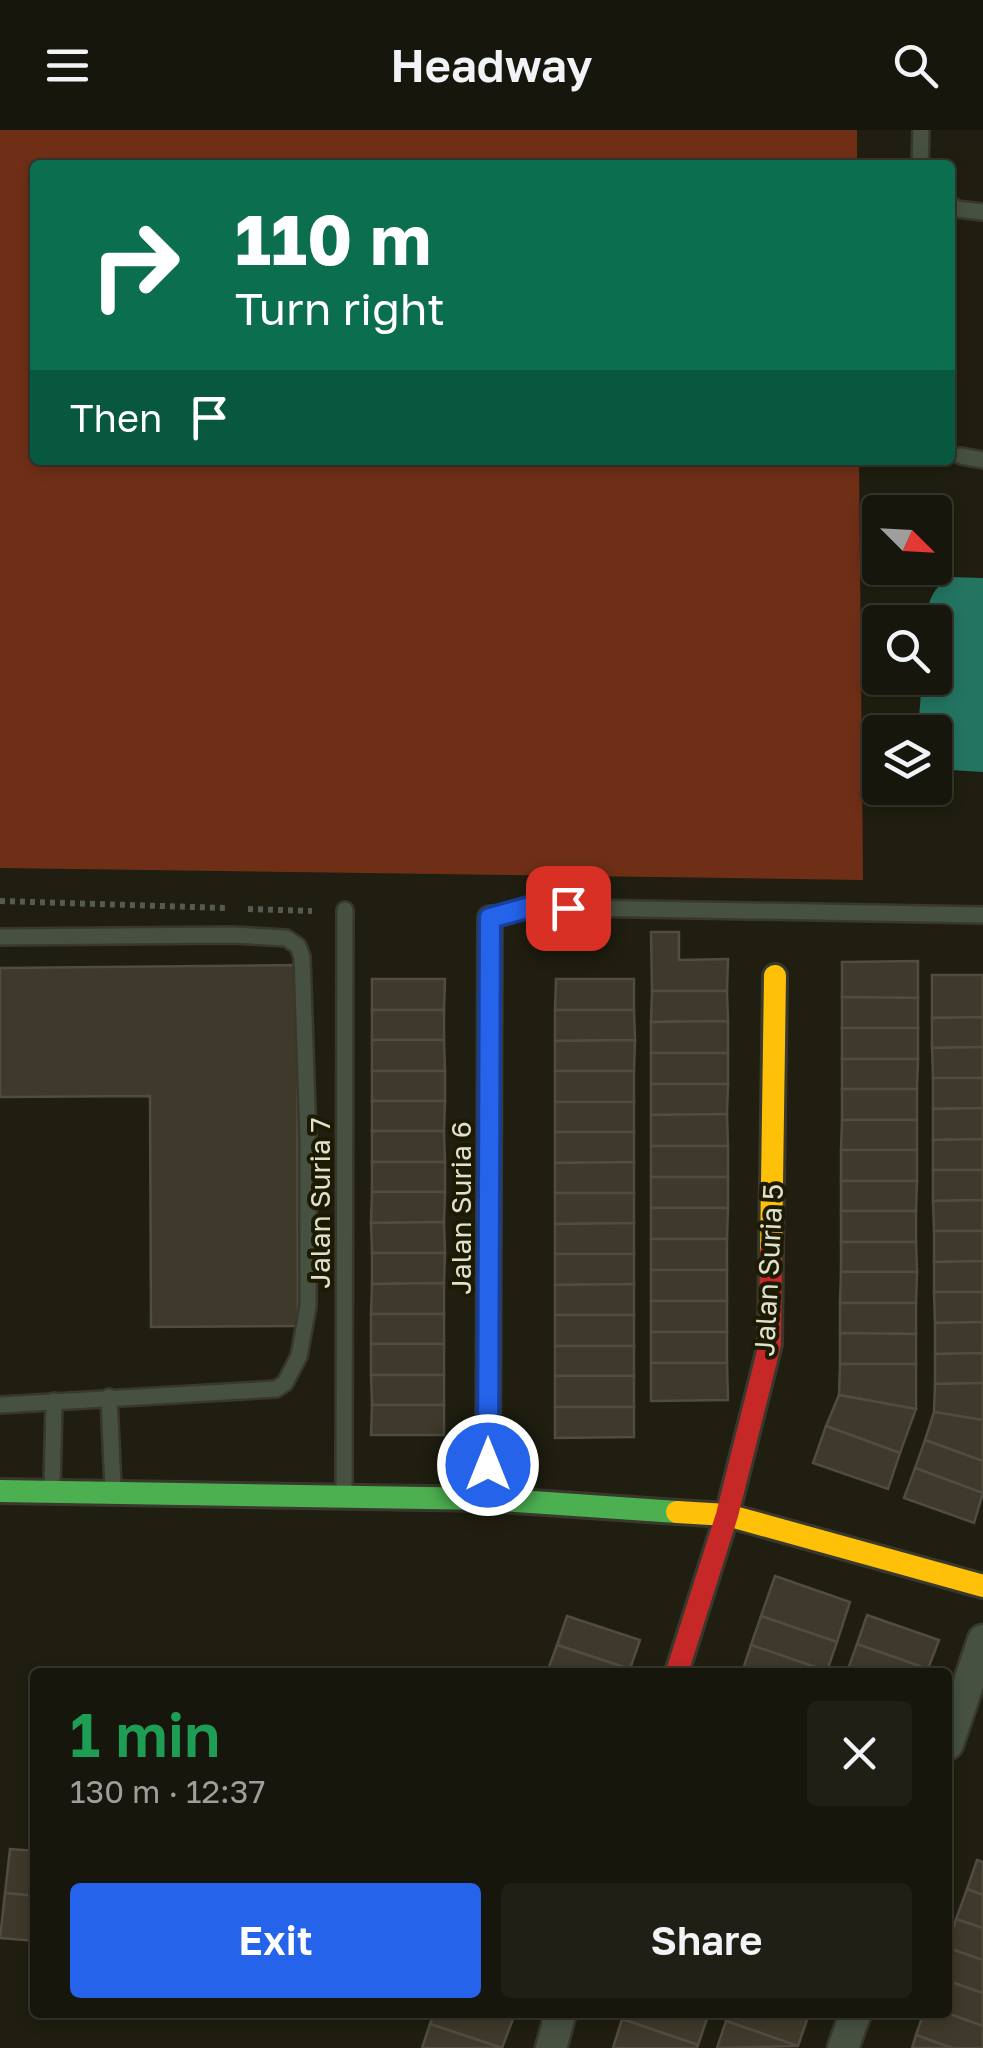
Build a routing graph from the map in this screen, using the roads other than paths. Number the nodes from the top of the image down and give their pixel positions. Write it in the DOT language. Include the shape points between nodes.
graph roads {
  1 [pos="920,130"];
  2 [pos="920,160"];
  3 [pos="955,207"];
  4 [pos="983,212"];
  5 [pos="961,456"];
  6 [pos="983,460"];
  7 [pos="345,910"];
  8 [pos="983,914"];
  9 [pos="490,918"];
  10 [pos="0,937"];
  11 [pos="775,976"];
  12 [pos="109,1397"];
  13 [pos="54,1401"];
  14 [pos="0,1405"];
  15 [pos="0,1491"];
  16 [pos="52,1492"];
  17 [pos="113,1493"];
  18 [pos="344,1497"];
  19 [pos="488,1499"];
  20 [pos="727,1515"];
  21 [pos="983,1586"];
  22 [pos="983,1640"];
  23 [pos="678,1668"];
  24 [pos="952,1732"];
  25 [pos="559,2018"];
  26 [pos="854,2018"];
  27 [pos="550,2048"];
  28 [pos="844,2048"];
  1 -- 2 [label="lane"];
  3 -- 4 [label="lane"];
  5 -- 6 [label="lane"];
  7 -- 18 [label="lane, Jalan Suria 7"];
  8 -- 9 [label="lane" via="530,907"];
  9 -- 19 [label="street, Jalan Suria 6"];
  10 -- 12 [label="lane" via="286,938 302,958 308,1306 299,1356 276,1389"];
  11 -- 20 [label="street, Jalan Suria 5" via="770,1344"];
  12 -- 13 [label="lane"];
  12 -- 17 [label="lane"];
  13 -- 14 [label="lane"];
  13 -- 16 [label="lane"];
  15 -- 16 [label="street"];
  16 -- 17 [label="street"];
  17 -- 18 [label="street"];
  18 -- 19 [label="street"];
  19 -- 20 [label="street"];
  20 -- 21 [label="street"];
  20 -- 23 [label="street, Jalan Suria 5"];
  22 -- 24 [label="street"];
  25 -- 27 [label="street"];
  26 -- 28 [label="street"];
}
